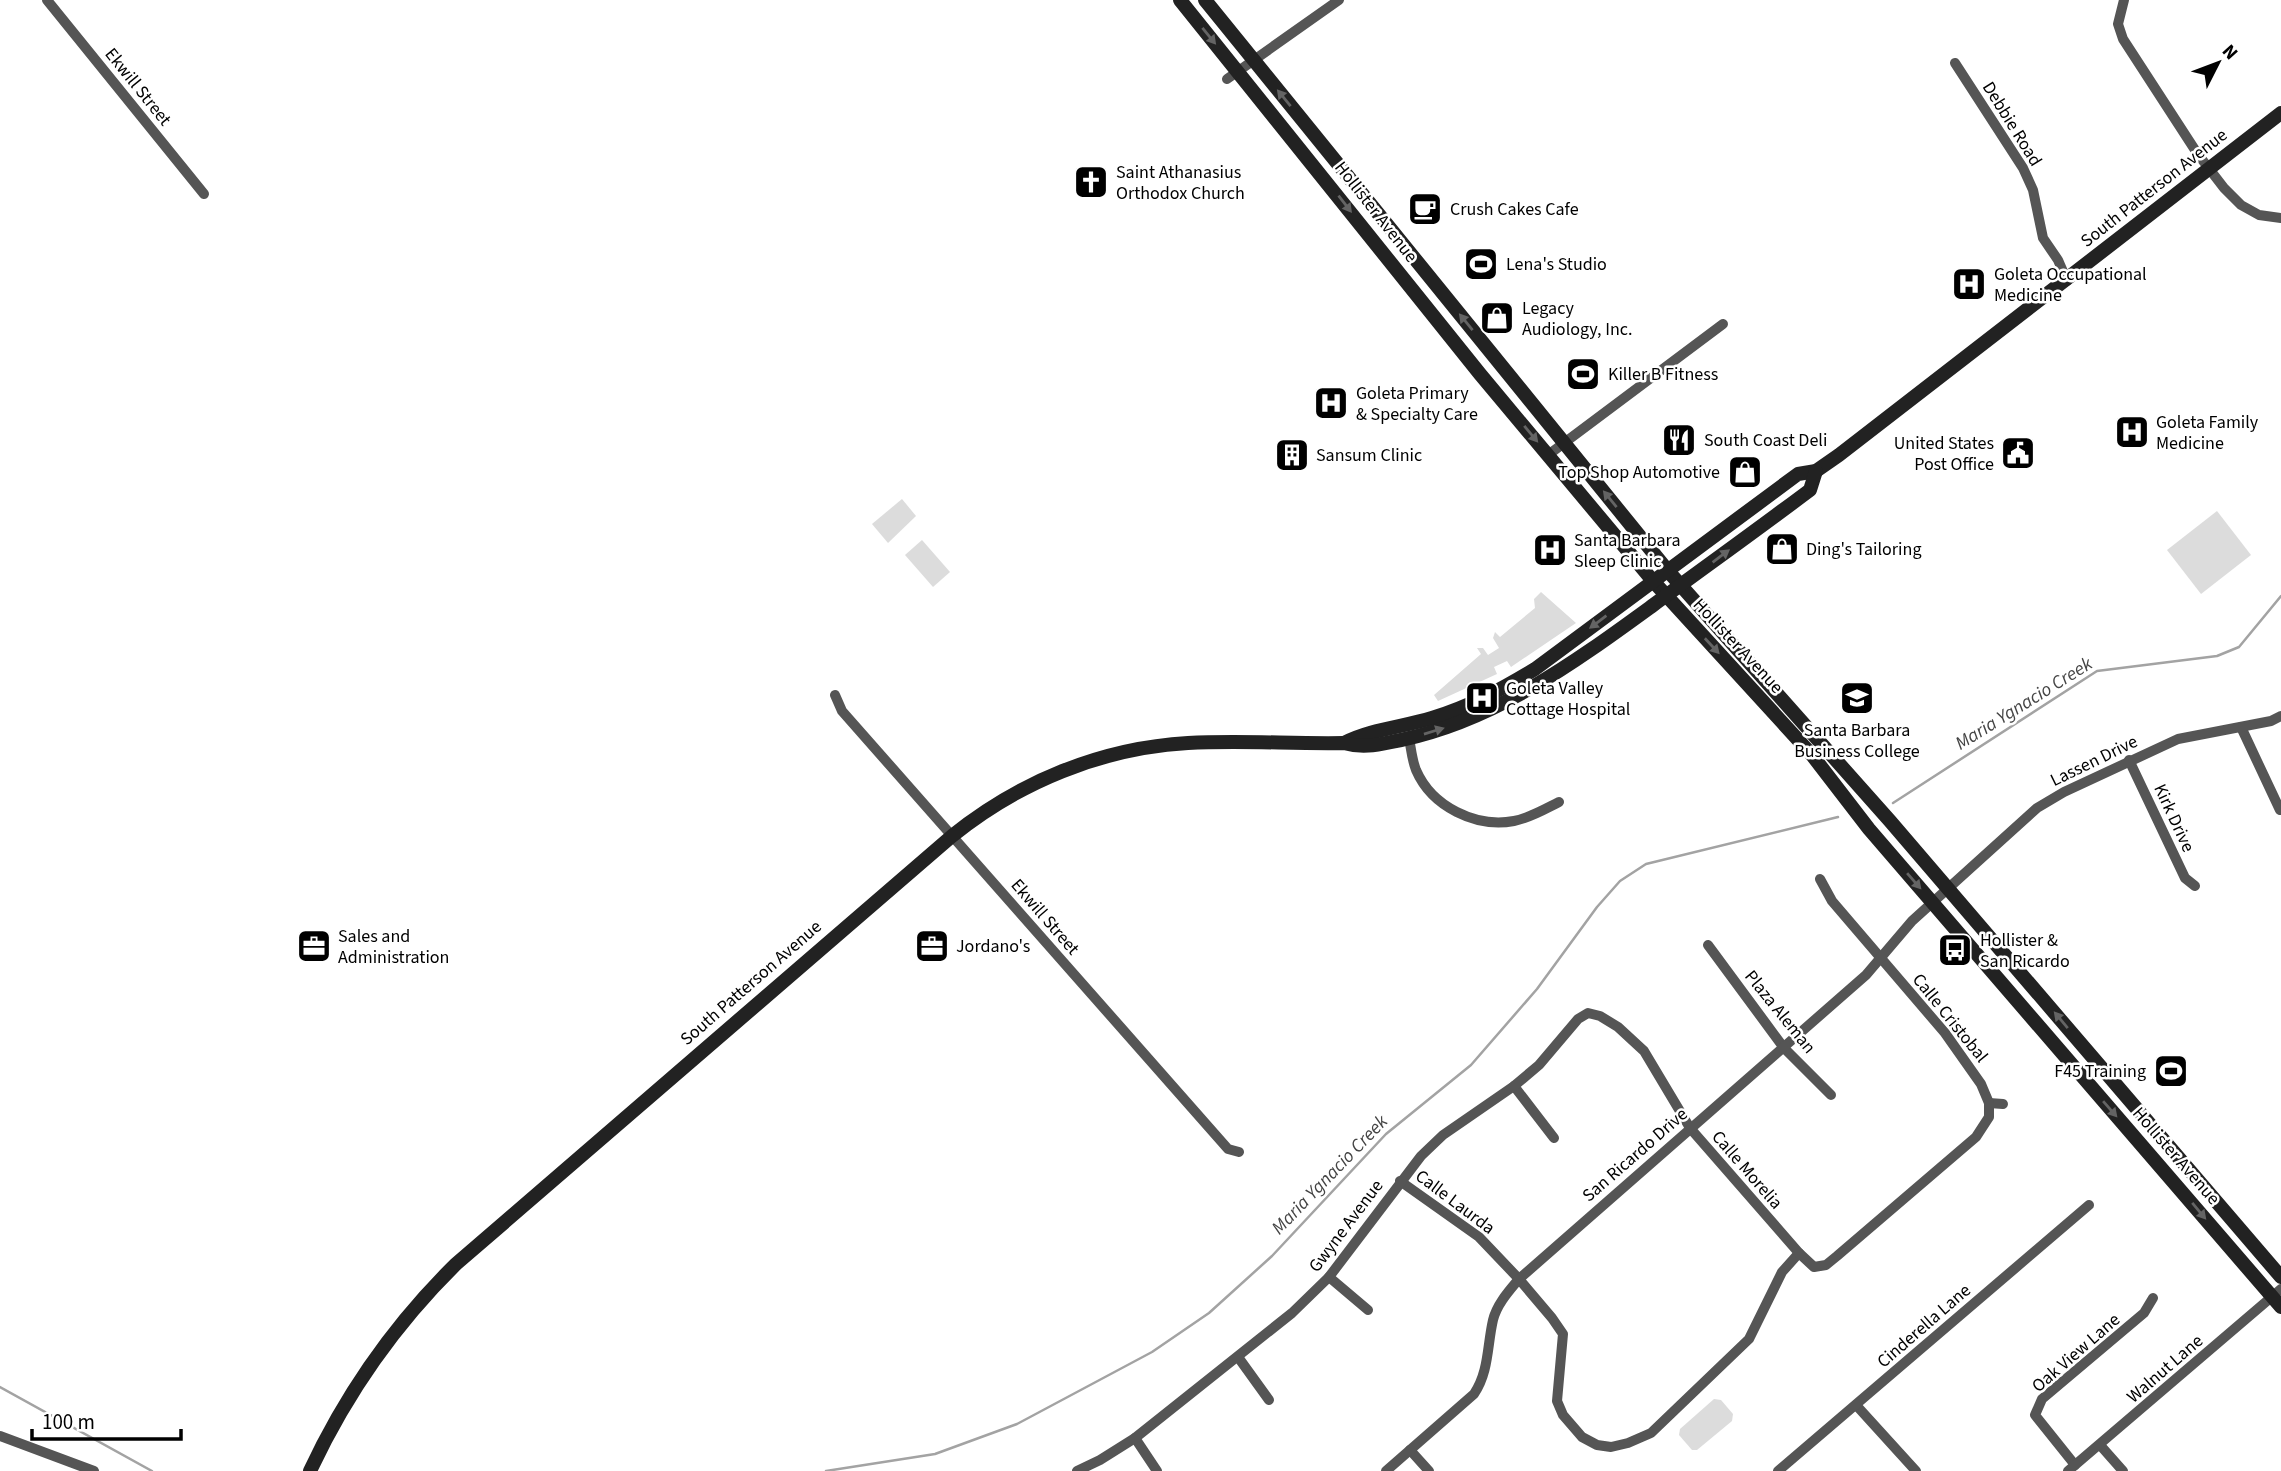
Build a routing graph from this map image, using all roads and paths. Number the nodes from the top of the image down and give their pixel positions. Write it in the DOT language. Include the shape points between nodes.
graph roads {
  1 [pos="47,0"];
  2 [pos="1180,0"];
  3 [pos="1205,0"];
  4 [pos="1339,0"];
  5 [pos="2124,0"];
  6 [pos="1255,61"];
  7 [pos="1955,63"];
  8 [pos="1233,75"];
  9 [pos="2281,113"];
  10 [pos="2209,171"];
  11 [pos="204,194"];
  12 [pos="2281,218"];
  13 [pos="2067,281"];
  14 [pos="1723,324"];
  15 [pos="1563,442"];
  16 [pos="1548,455"];
  17 [pos="1816,471"];
  18 [pos="1668,571"];
  19 [pos="1653,582"];
  20 [pos="1681,585"];
  21 [pos="1665,596"];
  22 [pos="835,695"];
  23 [pos="2281,716"];
  24 [pos="2241,727"];
  25 [pos="1409,738"];
  26 [pos="1344,743"];
  27 [pos="2129,760"];
  28 [pos="1559,802"];
  29 [pos="2280,810"];
  30 [pos="952,836"];
  31 [pos="1821,878"];
  32 [pos="2195,886"];
  33 [pos="1948,888"];
  34 [pos="1932,902"];
  35 [pos="1708,945"];
  36 [pos="1880,958"];
  37 [pos="1593,1013"];
  38 [pos="1784,1048"];
  39 [pos="1514,1086"];
  40 [pos="1831,1095"];
  41 [pos="1989,1103"];
  42 [pos="2003,1104"];
  43 [pos="1690,1128"];
  44 [pos="1554,1138"];
  45 [pos="1239,1152"];
  46 [pos="1400,1181"];
  47 [pos="2089,1205"];
  48 [pos="1799,1253"];
  49 [pos="2281,1277"];
  50 [pos="1329,1278"];
  51 [pos="1519,1279"];
  52 [pos="2153,1298"];
  53 [pos="2278,1298"];
  54 [pos="1367,1310"];
  55 [pos="1238,1357"];
  56 [pos="1269,1400"];
  57 [pos="1856,1405"];
  58 [pos="0,1436"];
  59 [pos="1135,1438"];
  60 [pos="2100,1445"];
  61 [pos="1410,1450"];
  62 [pos="2072,1468"];
  63 [pos="94,1471"];
  64 [pos="310,1471"];
  65 [pos="1077,1471"];
  66 [pos="1157,1471"];
  67 [pos="1386,1471"];
  68 [pos="1429,1471"];
  69 [pos="1778,1471"];
  70 [pos="1916,1471"];
  71 [pos="2123,1471"];
  1 -- 11 [label="street, Ekwill Street"];
  2 -- 8 [label="main road, Hollister Avenue, one-way"];
  3 -- 6 [label="main road, Hollister Avenue"];
  4 -- 6 [label="street"];
  5 -- 10 [label="street" via="2118,24 2123,39"];
  6 -- 8 [label="street"];
  15 -- 6 [label="main road, Hollister Avenue, one-way"];
  7 -- 13 [label="street, Debbie Road" via="2022,167 2033,190 2043,238"];
  8 -- 16 [label="main road, Hollister Avenue, one-way"];
  9 -- 10 [label="main road, South Patterson Avenue"];
  10 -- 12 [label="street" via="2241,205 2259,215"];
  10 -- 13 [label="main road, South Patterson Avenue"];
  13 -- 17 [label="main road, South Patterson Avenue"];
  14 -- 15 [label="street"];
  15 -- 16 [label="street"];
  18 -- 15 [label="main road, Hollister Avenue, one-way"];
  16 -- 19 [label="main road, Hollister Avenue"];
  17 -- 18 [label="main road, South Patterson Avenue" via="1798,474"];
  20 -- 17 [label="main road, South Patterson Avenue, one-way" via="1810,489"];
  18 -- 19 [label="main road, South Patterson Avenue"];
  18 -- 20 [label="main road, Hollister Avenue"];
  19 -- 21 [label="main road, Hollister Avenue"];
  19 -- 26 [label="main road, South Patterson Avenue, one-way" via="1562,650 1491,695 1433,718 1359,735"];
  20 -- 21 [label="main road, South Patterson Avenue"];
  20 -- 33 [label="main road, Hollister Avenue"];
  25 -- 21 [label="main road, South Patterson Avenue, one-way" via="1463,721 1542,682"];
  21 -- 34 [label="main road, Hollister Avenue, one-way" via="1812,755"];
  22 -- 30 [label="street, Ekwill Street" via="842,711"];
  23 -- 24 [label="street, Lassen Drive"];
  24 -- 27 [label="street, Lassen Drive" via="2178,739"];
  24 -- 29 [label="street"];
  25 -- 26 [label="main road, South Patterson Avenue" via="1360,747"];
  25 -- 28 [label="street" via="1416,771 1438,800 1460,814 1487,822 1515,820"];
  26 -- 30 [label="main road, South Patterson Avenue" via="1185,743 1116,754 1029,785"];
  27 -- 32 [label="street, Kirk Drive" via="2185,878"];
  27 -- 33 [label="street, Lassen Drive" via="2037,808"];
  30 -- 45 [label="street, Ekwill Street" via="1228,1149"];
  30 -- 64 [label="main road, South Patterson Avenue" via="436,1283 366,1372"];
  31 -- 36 [label="street, Calle Cristobal" via="1832,901"];
  33 -- 34 [label="street, San Ricardo Drive"];
  49 -- 33 [label="main road, Hollister Avenue, one-way"];
  34 -- 36 [label="street, San Ricardo Drive"];
  34 -- 53 [label="main road, Hollister Avenue, one-way"];
  35 -- 38 [label="street, Plaza Aleman"];
  36 -- 38 [label="street, San Ricardo Drive"];
  36 -- 41 [label="street, Calle Cristobal" via="1945,1033"];
  37 -- 39 [label="street, Gwyne Avenue" via="1578,1018 1539,1065"];
  37 -- 43 [label="street, Calle Morelia" via="1618,1027 1644,1051"];
  38 -- 40 [label="street, Plaza Aleman"];
  38 -- 43 [label="street, San Ricardo Drive"];
  39 -- 44 [label="street"];
  39 -- 46 [label="street, Gwyne Avenue" via="1443,1135"];
  41 -- 42 [label="street"];
  41 -- 48 [label="street" via="1989,1117 1976,1137 1826,1265 1814,1266"];
  43 -- 48 [label="street, Calle Morelia"];
  43 -- 51 [label="street, San Ricardo Drive"];
  46 -- 50 [label="street, Gwyne Avenue"];
  46 -- 51 [label="street, Calle Laurda" via="1479,1237"];
  47 -- 57 [label="street, Cinderella Lane"];
  48 -- 51 [label="street, Calle Laurda" via="1782,1272 1749,1339 1651,1433 1611,1447 1582,1437 1563,1415 1557,1401 1563,1334"];
  50 -- 54 [label="street"];
  50 -- 55 [label="street, Gwyne Avenue"];
  51 -- 61 [label="street, San Ricardo Drive" via="1493,1318 1482,1383"];
  52 -- 62 [label="street, Oak View Lane" via="2144,1313 2042,1399 2035,1415"];
  53 -- 60 [label="street, Walnut Lane"];
  55 -- 56 [label="street"];
  55 -- 59 [label="street, Gwyne Avenue"];
  57 -- 69 [label="street, Cinderella Lane"];
  57 -- 70 [label="street"];
  58 -- 63 [label="street"];
  59 -- 65 [label="street, Gwyne Avenue"];
  59 -- 66 [label="street"];
  60 -- 62 [label="street, Walnut Lane"];
  60 -- 71 [label="street"];
  61 -- 67 [label="street, San Ricardo Drive"];
  61 -- 68 [label="street"];
}
